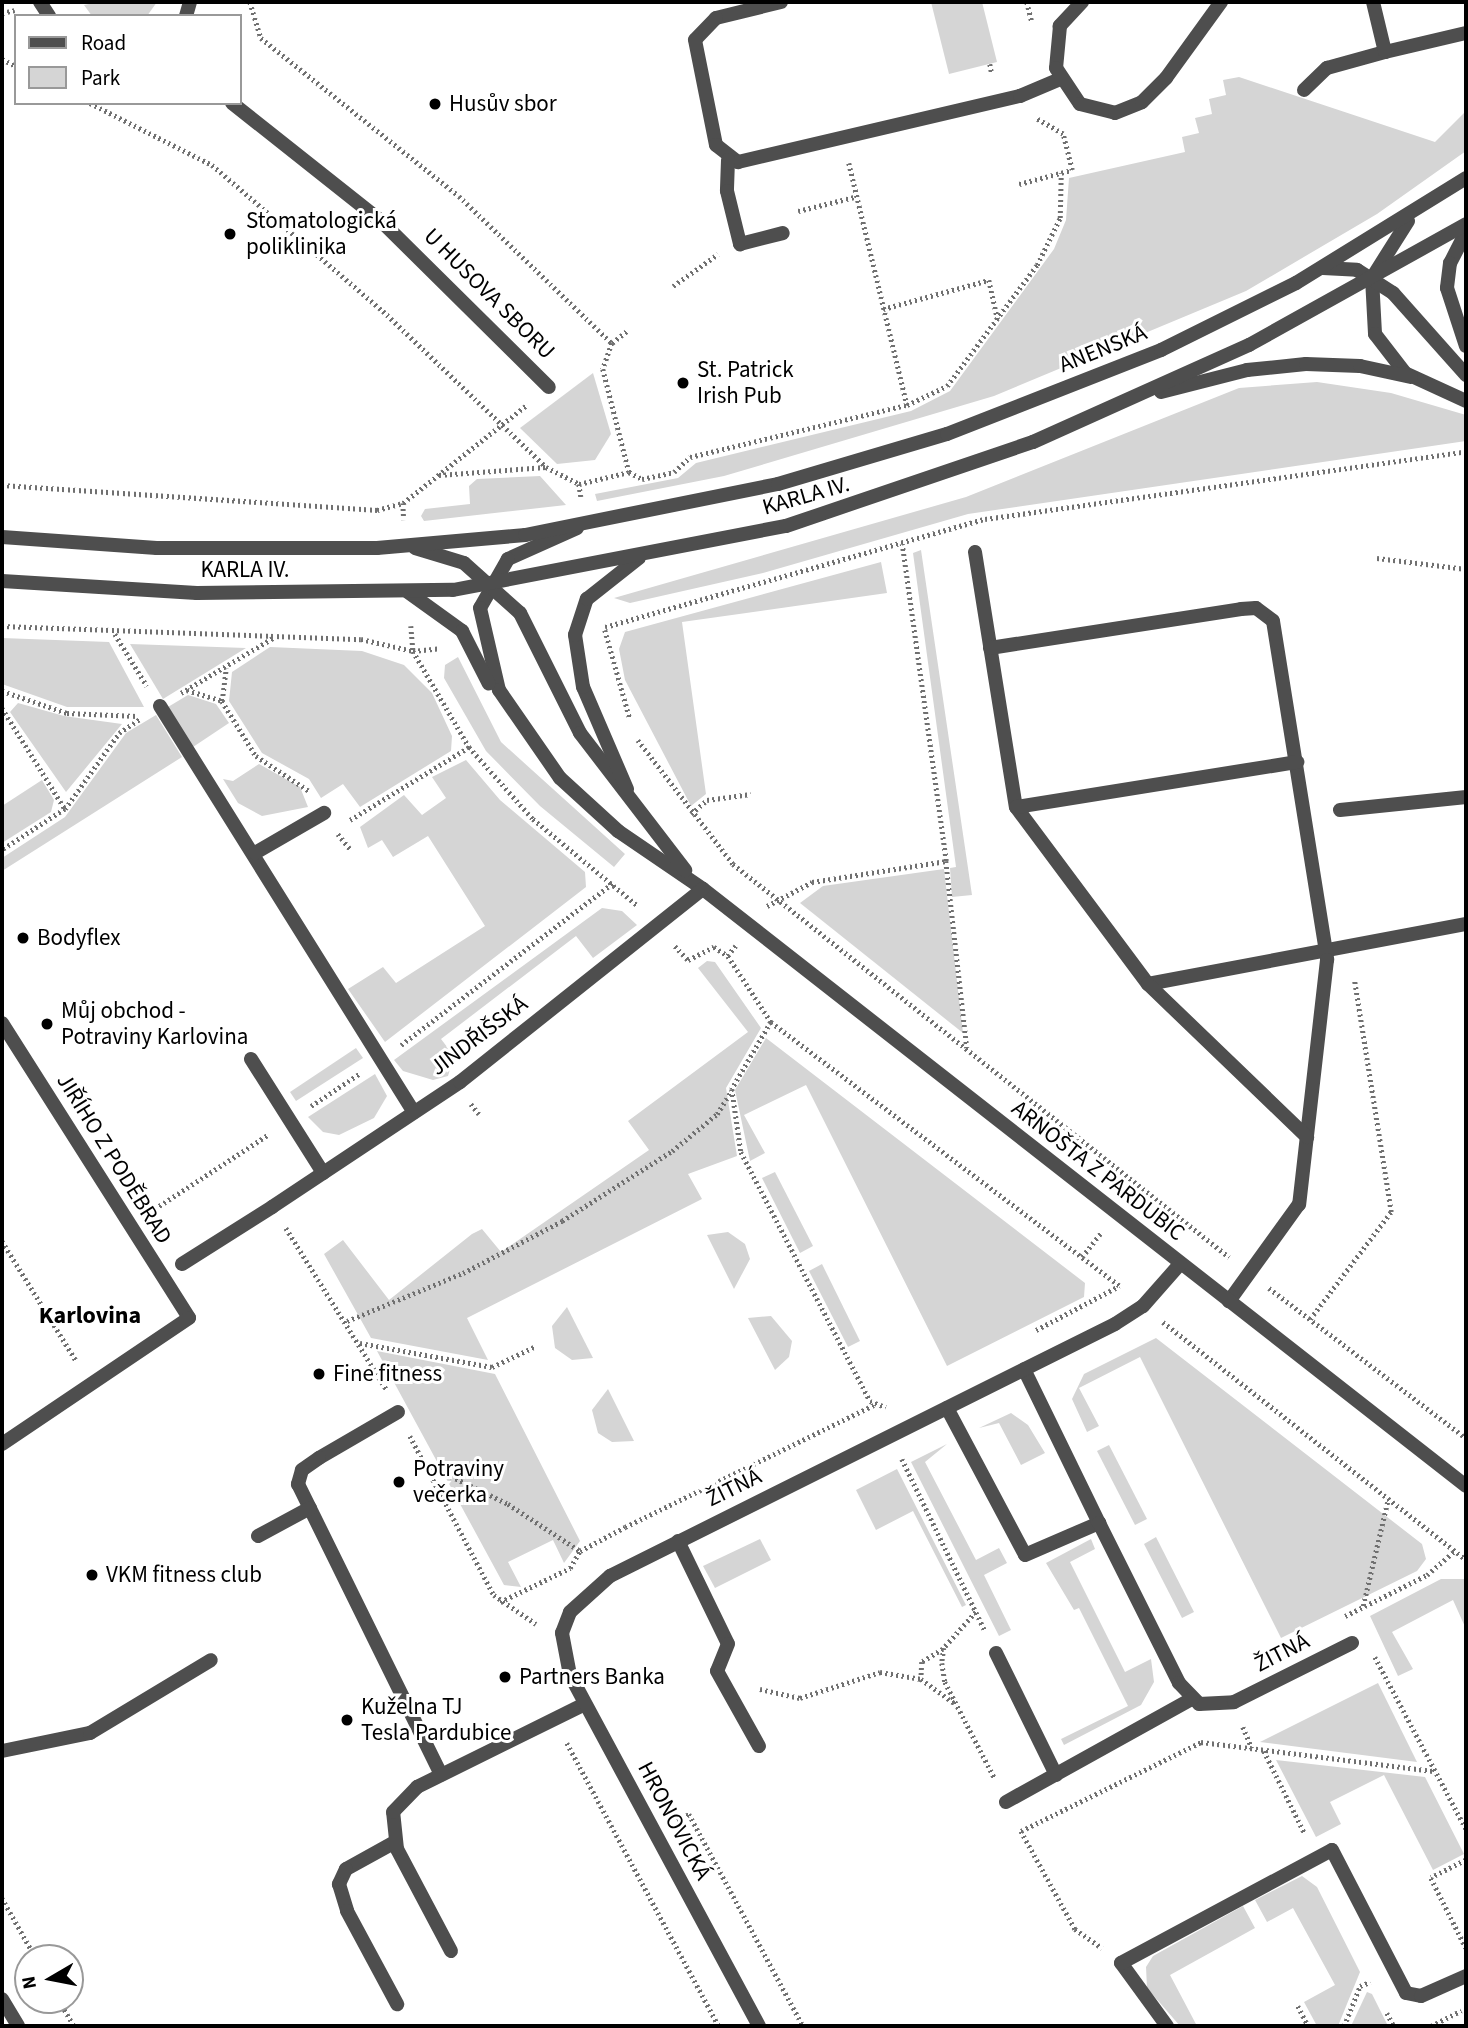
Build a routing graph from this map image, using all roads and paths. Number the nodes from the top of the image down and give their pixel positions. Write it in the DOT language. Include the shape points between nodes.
graph roads {
  1 [pos="250,2"];
  2 [pos="781,2"];
  3 [pos="1082,2"];
  4 [pos="1221,2"];
  5 [pos="1373,2"];
  6 [pos="1466,33"];
  7 [pos="1385,52"];
  8 [pos="1060,79"];
  9 [pos="1304,90"];
  10 [pos="94,105"];
  11 [pos="235,105"];
  12 [pos="1027,118"];
  13 [pos="728,160"];
  14 [pos="847,163"];
  15 [pos="1061,173"];
  16 [pos="1466,178"];
  17 [pos="1019,184"];
  18 [pos="854,197"];
  19 [pos="1424,206"];
  20 [pos="791,212"];
  21 [pos="1466,224"];
  22 [pos="1466,232"];
  23 [pos="783,233"];
  24 [pos="739,238"];
  25 [pos="1321,268"];
  26 [pos="1372,278"];
  27 [pos="673,286"];
  28 [pos="883,309"];
  29 [pos="998,321"];
  30 [pos="626,331"];
  31 [pos="612,343"];
  32 [pos="1466,346"];
  33 [pos="1466,375"];
  34 [pos="1411,377"];
  35 [pos="549,387"];
  36 [pos="1466,401"];
  37 [pos="1122,402"];
  38 [pos="907,405"];
  39 [pos="500,427"];
  40 [pos="1466,451"];
  41 [pos="546,467"];
  42 [pos="629,472"];
  43 [pos="439,475"];
  44 [pos="778,484"];
  45 [pos="2,485"];
  46 [pos="586,524"];
  47 [pos="2,537"];
  48 [pos="902,544"];
  49 [pos="405,546"];
  50 [pos="975,552"];
  51 [pos="639,558"];
  52 [pos="1377,558"];
  53 [pos="1466,569"];
  54 [pos="2,581"];
  55 [pos="489,586"];
  56 [pos="408,592"];
  57 [pos="2,626"];
  58 [pos="115,633"];
  59 [pos="990,648"];
  60 [pos="226,667"];
  61 [pos="186,690"];
  62 [pos="222,701"];
  63 [pos="160,706"];
  64 [pos="2,708"];
  65 [pos="145,716"];
  66 [pos="632,726"];
  67 [pos="636,734"];
  68 [pos="470,747"];
  69 [pos="536,751"];
  70 [pos="1297,762"];
  71 [pos="751,794"];
  72 [pos="1466,797"];
  73 [pos="1016,807"];
  74 [pos="65,809"];
  75 [pos="1340,810"];
  76 [pos="324,813"];
  77 [pos="691,814"];
  78 [pos="350,849"];
  79 [pos="2,850"];
  80 [pos="255,853"];
  81 [pos="675,859"];
  82 [pos="946,861"];
  83 [pos="614,882"];
  84 [pos="703,888"];
  85 [pos="774,898"];
  86 [pos="1466,924"];
  87 [pos="750,927"];
  88 [pos="1327,949"];
  89 [pos="1351,964"];
  90 [pos="1149,984"];
  91 [pos="771,1022"];
  92 [pos="2,1023"];
  93 [pos="967,1049"];
  94 [pos="251,1059"];
  95 [pos="732,1089"];
  96 [pos="414,1112"];
  97 [pos="1307,1137"];
  98 [pos="323,1173"];
  99 [pos="2,1241"];
  100 [pos="182,1264"];
  101 [pos="1180,1264"];
  102 [pos="1251,1274"];
  103 [pos="1229,1301"];
  104 [pos="1155,1316"];
  105 [pos="1310,1319"];
  106 [pos="347,1321"];
  107 [pos="1166,1325"];
  108 [pos="1154,1331"];
  109 [pos="1024,1336"];
  110 [pos="360,1343"];
  111 [pos="534,1347"];
  112 [pos="1024,1369"];
  113 [pos="93,1387"];
  114 [pos="874,1405"];
  115 [pos="893,1406"];
  116 [pos="947,1408"];
  117 [pos="398,1412"];
  118 [pos="1466,1438"];
  119 [pos="2,1444"];
  120 [pos="901,1458"];
  121 [pos="424,1464"];
  122 [pos="1466,1486"];
  123 [pos="1388,1498"];
  124 [pos="310,1508"];
  125 [pos="1099,1523"];
  126 [pos="258,1536"];
  127 [pos="678,1541"];
  128 [pos="580,1551"];
  129 [pos="1455,1551"];
  130 [pos="1466,1560"];
  131 [pos="500,1602"];
  132 [pos="1362,1607"];
  133 [pos="976,1612"];
  134 [pos="1352,1612"];
  135 [pos="1341,1618"];
  136 [pos="1358,1624"];
  137 [pos="562,1633"];
  138 [pos="1352,1643"];
  139 [pos="944,1648"];
  140 [pos="1371,1648"];
  141 [pos="996,1653"];
  142 [pos="211,1660"];
  143 [pos="921,1679"];
  144 [pos="753,1682"];
  145 [pos="1192,1699"];
  146 [pos="954,1703"];
  147 [pos="585,1704"];
  148 [pos="554,1719"];
  149 [pos="759,1746"];
  150 [pos="1264,1750"];
  151 [pos="2,1751"];
  152 [pos="1435,1771"];
  153 [pos="441,1775"];
  154 [pos="1056,1775"];
  155 [pos="1006,1802"];
  156 [pos="1466,1829"];
  157 [pos="1021,1831"];
  158 [pos="655,1833"];
  159 [pos="395,1842"];
  160 [pos="1317,1858"];
  161 [pos="1466,1860"];
  162 [pos="2,1898"];
  163 [pos="28,1944"];
  164 [pos="1466,1948"];
  165 [pos="451,1951"];
  166 [pos="1121,1963"];
  167 [pos="1466,1976"];
  168 [pos="1371,1981"];
  169 [pos="2,1999"];
  170 [pos="397,2004"];
  171 [pos="1298,2006"];
  172 [pos="1466,2008"];
  173 [pos="18,2026"];
  174 [pos="719,2026"];
  175 [pos="759,2026"];
  176 [pos="803,2026"];
  177 [pos="1167,2026"];
  178 [pos="1308,2026"];
  179 [pos="1344,2026"];
  180 [pos="1431,2026"];
  1 -- 31 [label="path" via="261,38 459,196"];
  2 -- 13 [label="street" via="716,18 695,40 712,133"];
  3 -- 8 [label="street" via="1068,14 1055,41"];
  4 -- 8 [label="street" via="1166,78 1130,110 1089,109"];
  5 -- 7 [label="street"];
  6 -- 7 [label="street"];
  7 -- 9 [label="street" via="1327,68"];
  8 -- 13 [label="street" via="1020,96 786,154"];
  10 -- 39 [label="path" via="212,165 383,311"];
  11 -- 35 [label="street, U HUSOVA SBORU" via="381,221"];
  12 -- 15 [label="path" via="1056,125 1063,134 1072,170"];
  13 -- 24 [label="street" via="727,191"];
  14 -- 18 [label="path"];
  15 -- 17 [label="path"];
  15 -- 29 [label="path" via="1060,218 1037,265"];
  16 -- 19 [label="street, ANENSKÁ"];
  18 -- 20 [label="path"];
  18 -- 28 [label="path"];
  19 -- 25 [label="street, ANENSKÁ"];
  19 -- 26 [label="street, ANENSKÁ" via="1395,236"];
  21 -- 26 [label="street"];
  22 -- 32 [label="street" via="1450,263 1447,288"];
  23 -- 24 [label="street" via="740,244"];
  24 -- 27 [label="path"];
  25 -- 26 [label="street" via="1350,268"];
  25 -- 44 [label="street, ANENSKÁ" via="1218,324 1021,407"];
  26 -- 33 [label="street" via="1415,313"];
  26 -- 34 [label="street" via="1375,334"];
  26 -- 37 [label="street" via="1249,345"];
  28 -- 29 [label="path" via="989,280"];
  28 -- 38 [label="path"];
  29 -- 38 [label="path" via="947,386"];
  30 -- 31 [label="path"];
  31 -- 42 [label="path" via="603,369"];
  34 -- 36 [label="street"];
  34 -- 37 [label="street" via="1328,362 1282,365"];
  35 -- 39 [label="path"];
  37 -- 51 [label="street, KARLA IV." via="940,479 786,526"];
  38 -- 42 [label="path" via="690,457 674,472 642,479"];
  39 -- 41 [label="path"];
  39 -- 43 [label="path"];
  40 -- 48 [label="path" via="985,519"];
  41 -- 42 [label="path" via="579,484"];
  41 -- 43 [label="path"];
  43 -- 45 [label="path" via="403,503 377,510"];
  44 -- 46 [label="street, KARLA IV."];
  46 -- 49 [label="street, KARLA IV."];
  46 -- 55 [label="street, KARLA IV." via="508,559"];
  47 -- 49 [label="street, KARLA IV." via="283,552"];
  48 -- 66 [label="path" via="605,627"];
  48 -- 82 [label="path"];
  49 -- 55 [label="street, KARLA IV." via="454,557"];
  50 -- 59 [label="street"];
  51 -- 55 [label="street, KARLA IV."];
  51 -- 81 [label="street, ARNOŠTA Z PARDUBIC" via="583,605 575,649 612,761"];
  52 -- 53 [label="path"];
  54 -- 56 [label="street, KARLA IV." via="197,593"];
  55 -- 56 [label="street, KARLA IV."];
  55 -- 69 [label="street, ARNOŠTA Z PARDUBIC" via="480,620 487,656 511,714"];
  55 -- 81 [label="street, ARNOŠTA Z PARDUBIC" via="526,621 580,733"];
  56 -- 69 [label="street" via="462,631 498,701"];
  57 -- 58 [label="path"];
  58 -- 63 [label="path"];
  58 -- 68 [label="path" via="361,639 413,651"];
  59 -- 70 [label="street" via="1256,608 1273,621 1277,634"];
  59 -- 73 [label="street"];
  60 -- 62 [label="path"];
  61 -- 62 [label="path"];
  62 -- 76 [label="path" via="256,756 304,784"];
  63 -- 80 [label="street"];
  64 -- 74 [label="path"];
  65 -- 74 [label="path" via="119,733"];
  67 -- 77 [label="path"];
  68 -- 78 [label="path" via="335,830"];
  68 -- 83 [label="path" via="533,818"];
  69 -- 84 [label="street, ARNOŠTA Z PARDUBIC" via="618,831"];
  70 -- 73 [label="street"];
  70 -- 88 [label="street"];
  71 -- 77 [label="path" via="708,800"];
  72 -- 75 [label="street"];
  73 -- 90 [label="street"];
  74 -- 79 [label="path"];
  76 -- 80 [label="street"];
  77 -- 85 [label="path" via="733,864"];
  80 -- 96 [label="street"];
  81 -- 84 [label="street, ARNOŠTA Z PARDUBIC"];
  82 -- 85 [label="path" via="812,882 793,897"];
  82 -- 93 [label="path"];
  84 -- 87 [label="street, ARNOŠTA Z PARDUBIC"];
  84 -- 96 [label="street, JINDŘIŠSKÁ"];
  85 -- 93 [label="path"];
  86 -- 88 [label="street"];
  87 -- 91 [label="path" via="728,956"];
  87 -- 101 [label="street, ARNOŠTA Z PARDUBIC"];
  88 -- 90 [label="street"];
  88 -- 97 [label="street"];
  89 -- 105 [label="path" via="1391,1212"];
  90 -- 97 [label="street"];
  91 -- 95 [label="path"];
  91 -- 109 [label="path" via="1119,1286"];
  92 -- 113 [label="street, JIŘÍHO Z PODĚBRAD" via="189,1318"];
  93 -- 102 [label="path"];
  94 -- 98 [label="street"];
  95 -- 106 [label="path" via="717,1114 672,1151 562,1221 487,1262"];
  95 -- 114 [label="path" via="741,1152"];
  96 -- 98 [label="street, JINDŘIŠSKÁ"];
  97 -- 102 [label="street" via="1295,1216"];
  98 -- 100 [label="street, JINDŘIŠSKÁ"];
  99 -- 113 [label="path"];
  101 -- 103 [label="street, ARNOŠTA Z PARDUBIC"];
  101 -- 112 [label="street, ŽITNÁ" via="1130,1316"];
  102 -- 103 [label="street"];
  102 -- 105 [label="path"];
  103 -- 122 [label="street, ARNOŠTA Z PARDUBIC"];
  104 -- 107 [label="path"];
  105 -- 118 [label="path"];
  107 -- 108 [label="path"];
  107 -- 123 [label="path"];
  110 -- 111 [label="path" via="492,1367"];
  112 -- 116 [label="street, ŽITNÁ"];
  112 -- 125 [label="street"];
  113 -- 119 [label="street"];
  114 -- 115 [label="path"];
  114 -- 128 [label="path"];
  116 -- 125 [label="street" via="1025,1555"];
  116 -- 127 [label="street, ŽITNÁ"];
  117 -- 124 [label="street" via="302,1470 298,1484"];
  120 -- 133 [label="path"];
  121 -- 128 [label="path" via="508,1504"];
  123 -- 129 [label="path"];
  123 -- 132 [label="path"];
  124 -- 126 [label="street"];
  124 -- 153 [label="street"];
  125 -- 145 [label="street"];
  127 -- 137 [label="street, ŽITNÁ" via="580,1599"];
  127 -- 149 [label="street" via="729,1644 717,1671"];
  128 -- 131 [label="path" via="570,1568"];
  129 -- 130 [label="path"];
  129 -- 132 [label="path" via="1427,1575"];
  132 -- 134 [label="path"];
  133 -- 139 [label="path"];
  133 -- 141 [label="path"];
  134 -- 135 [label="path"];
  134 -- 136 [label="path"];
  137 -- 147 [label="street, HRONOVICKÁ" via="566,1664"];
  138 -- 145 [label="street, ŽITNÁ" via="1234,1702 1208,1706"];
  139 -- 143 [label="path" via="922,1662"];
  139 -- 146 [label="path" via="945,1682"];
  140 -- 152 [label="path"];
  141 -- 154 [label="street"];
  142 -- 151 [label="street" via="90,1733"];
  143 -- 144 [label="path" via="880,1672 821,1695 782,1698"];
  143 -- 146 [label="path"];
  145 -- 154 [label="street"];
  146 -- 155 [label="path"];
  147 -- 148 [label="street"];
  147 -- 158 [label="street, HRONOVICKÁ"];
  148 -- 153 [label="street"];
  148 -- 174 [label="path"];
  150 -- 152 [label="path"];
  150 -- 157 [label="path" via="1201,1742"];
  150 -- 160 [label="path"];
  152 -- 156 [label="path"];
  153 -- 159 [label="street" via="401,1798 393,1812"];
  154 -- 155 [label="street"];
  155 -- 157 [label="path"];
  157 -- 166 [label="path" via="1075,1929"];
  158 -- 175 [label="street, HRONOVICKÁ"];
  158 -- 176 [label="path" via="688,1814"];
  159 -- 165 [label="street"];
  159 -- 170 [label="street" via="346,1869 339,1884 347,1911"];
  160 -- 166 [label="street"];
  160 -- 167 [label="street" via="1332,1850 1405,1993 1421,1996"];
  161 -- 164 [label="path" via="1431,1878"];
  162 -- 163 [label="path"];
  166 -- 177 [label="street"];
  168 -- 179 [label="path" via="1360,1986"];
  169 -- 173 [label="street"];
  171 -- 178 [label="path"];
  172 -- 180 [label="path"];
}
